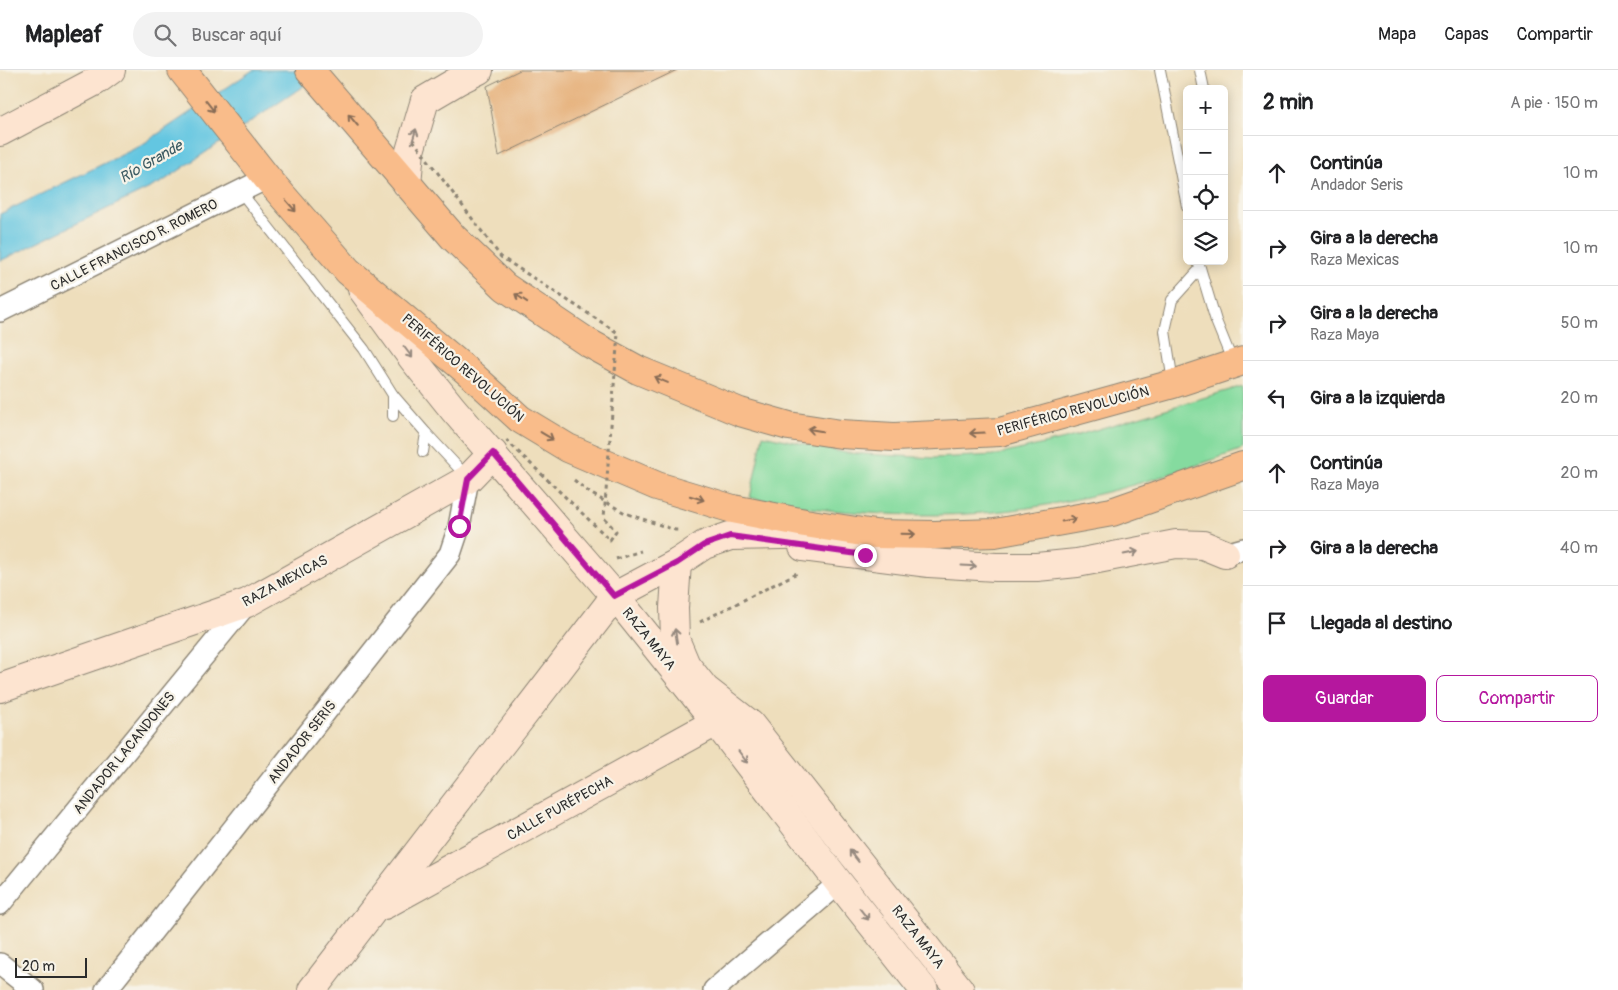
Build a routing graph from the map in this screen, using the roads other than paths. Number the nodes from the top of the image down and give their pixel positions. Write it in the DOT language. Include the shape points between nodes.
graph roads {
  1 [pos="111,70"];
  2 [pos="182,70"];
  3 [pos="310,70"];
  4 [pos="480,70"];
  5 [pos="1160,70"];
  6 [pos="1200,70"];
  7 [pos="1203,85"];
  8 [pos="0,132"];
  9 [pos="1183,170"];
  10 [pos="1180,175"];
  11 [pos="267,178"];
  12 [pos="407,184"];
  13 [pos="1183,188"];
  14 [pos="240,191"];
  15 [pos="1199,266"];
  16 [pos="348,271"];
  17 [pos="0,311"];
  18 [pos="1240,359"];
  19 [pos="1173,384"];
  20 [pos="393,394"];
  21 [pos="393,416"];
  22 [pos="426,432"];
  23 [pos="498,446"];
  24 [pos="423,452"];
  25 [pos="1243,466"];
  26 [pos="468,479"];
  27 [pos="875,534"];
  28 [pos="730,536"];
  29 [pos="1234,552"];
  30 [pos="677,563"];
  31 [pos="614,596"];
  32 [pos="247,603"];
  33 [pos="0,688"];
  34 [pos="716,722"];
  35 [pos="750,724"];
  36 [pos="839,883"];
  37 [pos="0,904"];
  38 [pos="374,911"];
  39 [pos="0,964"];
  40 [pos="32,990"];
  41 [pos="106,990"];
  42 [pos="312,990"];
  43 [pos="714,990"];
  44 [pos="924,990"];
  45 [pos="960,990"];
  1 -- 8 [label="street"];
  2 -- 11 [label="highway, PERIFÉRICO REVOLUCIÓN, one-way"];
  12 -- 3 [label="highway, PERIFÉRICO REVOLUCIÓN, one-way"];
  12 -- 4 [label="street, one-way" via="410,151 426,100"];
  5 -- 10 [label="lane"];
  6 -- 7 [label="lane"];
  9 -- 10 [label="lane"];
  10 -- 13 [label="lane"];
  11 -- 14 [label="street, CALLE FRANCISCO R. ROMERO"];
  11 -- 16 [label="highway, PERIFÉRICO REVOLUCIÓN, one-way"];
  19 -- 12 [label="highway, PERIFÉRICO REVOLUCIÓN, one-way" via="1000,432 894,437 841,434 789,426 691,393 586,342 505,287 453,237"];
  14 -- 17 [label="street, CALLE FRANCISCO R. ROMERO"];
  14 -- 20 [label="lane" via="364,349"];
  15 -- 18 [label="lane" via="1216,321"];
  15 -- 19 [label="lane" via="1172,300 1165,331"];
  16 -- 23 [label="street, RAZA MAYA, one-way" via="453,408"];
  16 -- 27 [label="highway, PERIFÉRICO REVOLUCIÓN, one-way" via="520,419 568,448 657,486 734,509"];
  18 -- 19 [label="highway, PERIFÉRICO REVOLUCIÓN"];
  20 -- 21 [label="lane"];
  20 -- 22 [label="lane"];
  22 -- 24 [label="lane"];
  22 -- 26 [label="lane"];
  23 -- 26 [label="street, RAZA MEXICAS"];
  23 -- 31 [label="street, RAZA MAYA"];
  27 -- 25 [label="highway, PERIFÉRICO REVOLUCIÓN, one-way" via="995,533 1054,523 1112,512"];
  26 -- 32 [label="street, RAZA MEXICAS"];
  26 -- 41 [label="street, ANDADOR SERIS" via="450,554"];
  27 -- 28 [label="street"];
  28 -- 29 [label="street, one-way" via="929,563 996,567 1078,563 1176,544 1203,545"];
  28 -- 30 [label="street" via="704,545"];
  30 -- 31 [label="street"];
  35 -- 30 [label="street, RAZA MAYA, one-way" via="705,689 686,666 675,639"];
  31 -- 34 [label="street, RAZA MAYA"];
  31 -- 38 [label="street, CALLE PURÉPECHA"];
  32 -- 33 [label="street, RAZA MEXICAS"];
  32 -- 37 [label="street, ANDADOR LACANDONES"];
  34 -- 35 [label="street"];
  34 -- 36 [label="street, RAZA MAYA, one-way"];
  34 -- 38 [label="street, CALLE PURÉPECHA"];
  45 -- 35 [label="street, RAZA MAYA, one-way"];
  36 -- 43 [label="street"];
  36 -- 44 [label="street, RAZA MAYA, one-way"];
  38 -- 42 [label="street, CALLE PURÉPECHA"];
  39 -- 40 [label="street"];
}
